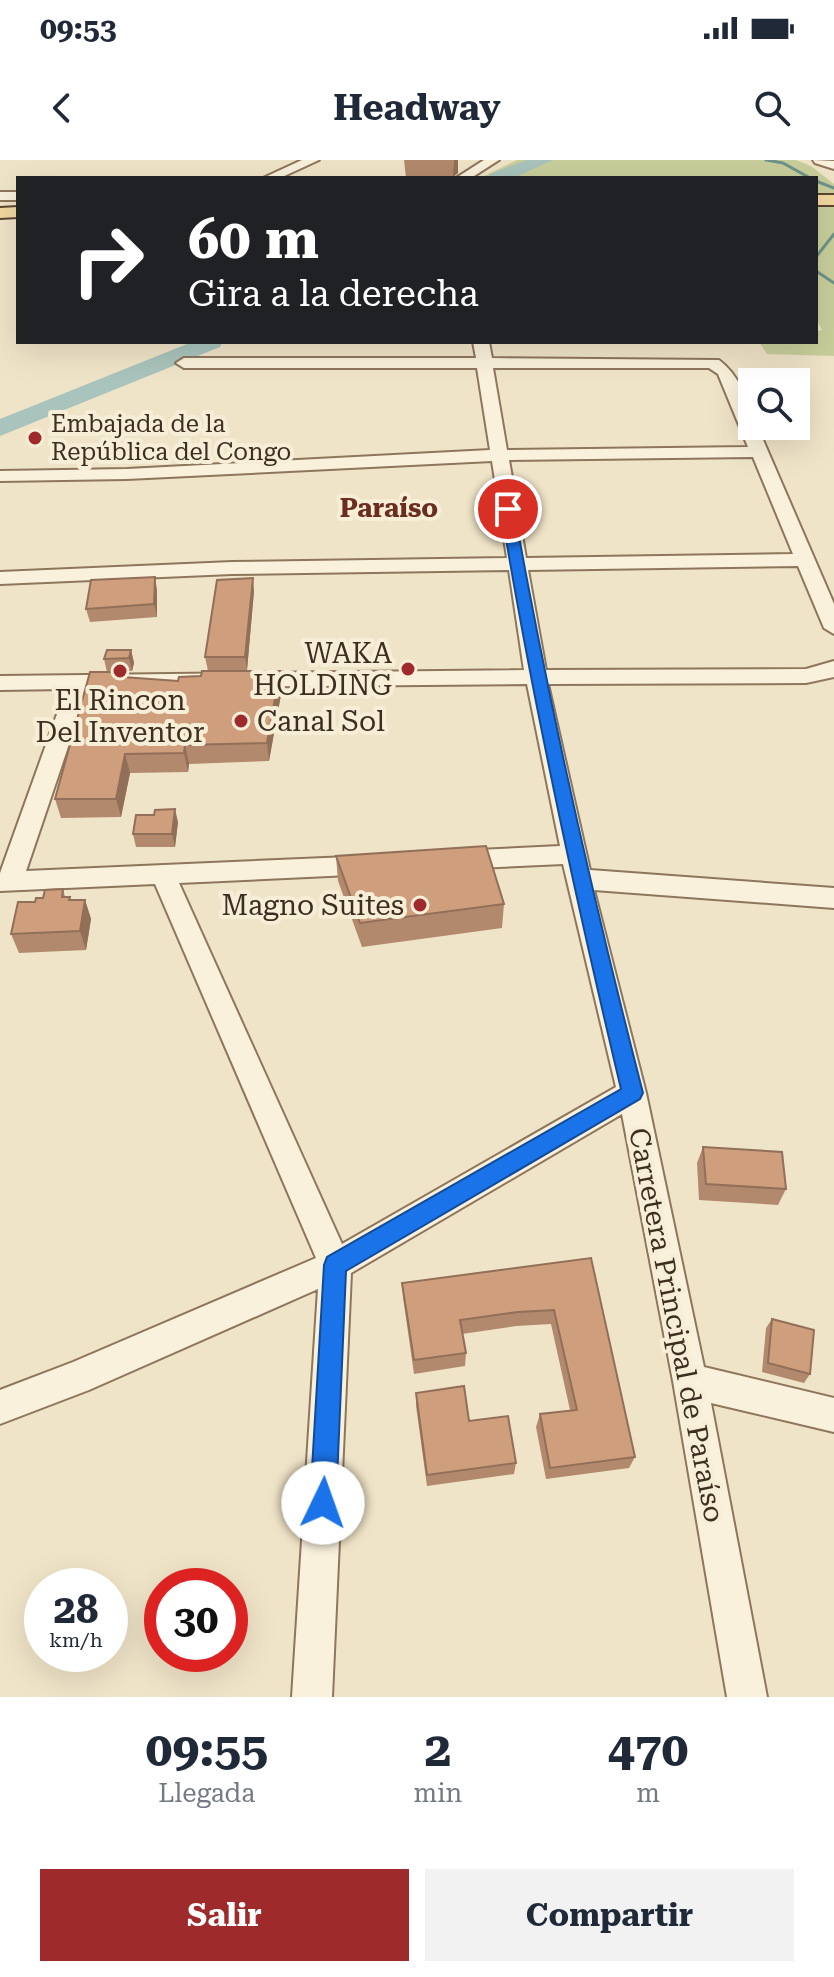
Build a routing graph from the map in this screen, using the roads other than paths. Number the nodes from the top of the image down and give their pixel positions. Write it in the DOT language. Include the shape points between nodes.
graph roads {
  1 [pos="313,160"];
  2 [pos="493,160"];
  3 [pos="819,160"];
  4 [pos="834,165"];
  5 [pos="274,176"];
  6 [pos="465,176"];
  7 [pos="483,353"];
  8 [pos="184,363"];
  9 [pos="761,452"];
  10 [pos="499,455"];
  11 [pos="0,476"];
  12 [pos="804,560"];
  13 [pos="516,562"];
  14 [pos="0,578"];
  15 [pos="834,628"];
  16 [pos="834,668"];
  17 [pos="536,677"];
  18 [pos="0,683"];
  19 [pos="79,683"];
  20 [pos="433,862"];
  21 [pos="401,863"];
  22 [pos="577,867"];
  23 [pos="163,875"];
  24 [pos="5,882"];
  25 [pos="834,898"];
  26 [pos="632,1093"];
  27 [pos="335,1265"];
  28 [pos="690,1381"];
  29 [pos="0,1407"];
  30 [pos="834,1415"];
  31 [pos="312,1697"];
  32 [pos="747,1697"];
  1 -- 5 [label="street"];
  2 -- 6 [label="street"];
  3 -- 4 [label="street"];
  7 -- 8 [label="street"];
  7 -- 9 [label="street" via="713,363 725,372"];
  7 -- 10 [label="street, Carretera Principal de Paraíso"];
  9 -- 10 [label="street"];
  9 -- 12 [label="street"];
  10 -- 11 [label="street"];
  10 -- 13 [label="street, Carretera Principal de Paraíso"];
  12 -- 13 [label="street"];
  12 -- 15 [label="street"];
  13 -- 14 [label="street"];
  13 -- 17 [label="street, Carretera Principal de Paraíso"];
  16 -- 17 [label="street" via="806,676"];
  17 -- 19 [label="street"];
  17 -- 22 [label="street, Carretera Principal de Paraíso"];
  18 -- 19 [label="street"];
  19 -- 24 [label="street"];
  20 -- 22 [label="street"];
  21 -- 23 [label="street"];
  22 -- 25 [label="street"];
  22 -- 26 [label="street, Carretera Principal de Paraíso"];
  23 -- 24 [label="street"];
  23 -- 27 [label="street"];
  26 -- 27 [label="street"];
  26 -- 28 [label="street, Carretera Principal de Paraíso"];
  27 -- 29 [label="street"];
  27 -- 31 [label="street"];
  28 -- 30 [label="street"];
  28 -- 32 [label="street, Carretera Principal de Paraíso"];
}
